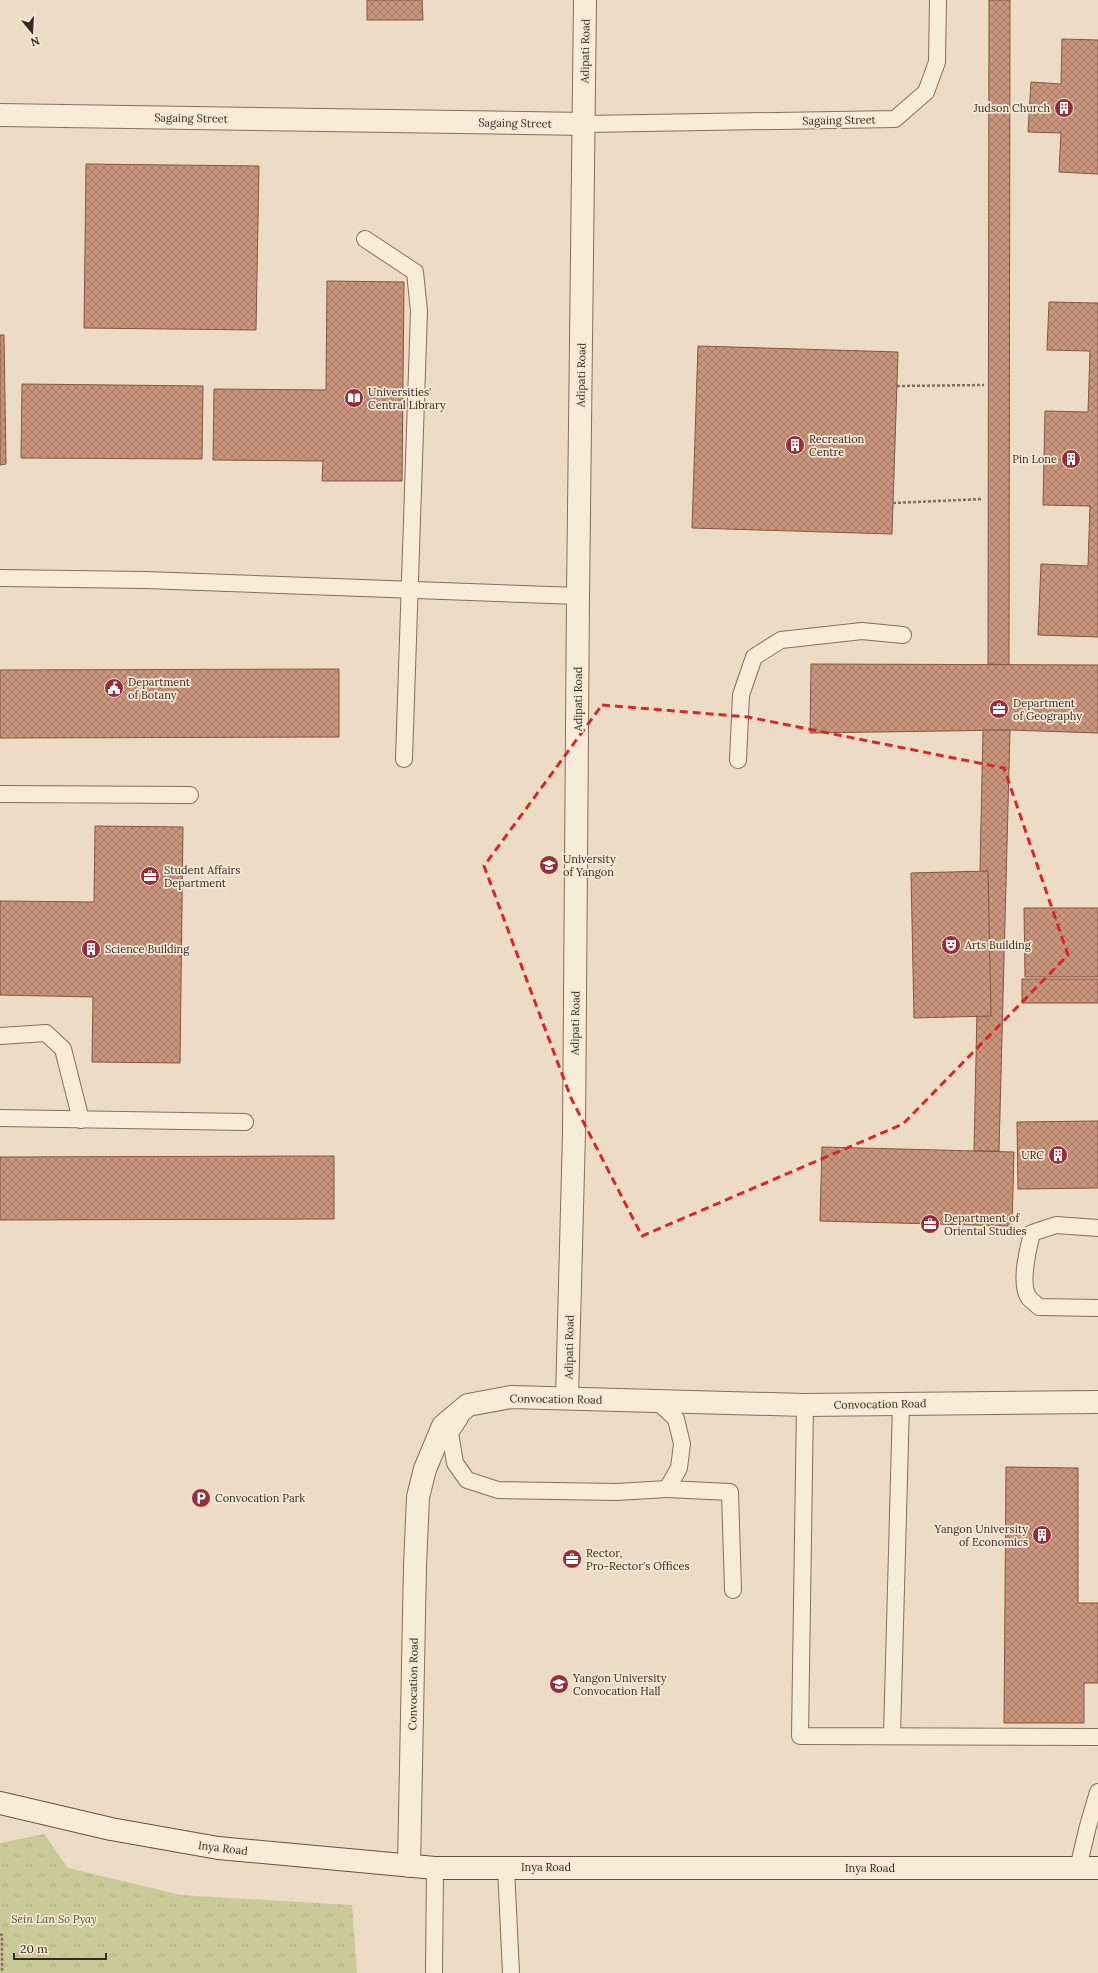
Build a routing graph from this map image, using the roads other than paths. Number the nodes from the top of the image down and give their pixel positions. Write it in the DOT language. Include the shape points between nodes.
graph roads {
  1 [pos="585,0"];
  2 [pos="938,0"];
  3 [pos="0,115"];
  4 [pos="584,124"];
  5 [pos="365,239"];
  6 [pos="0,578"];
  7 [pos="409,589"];
  8 [pos="578,596"];
  9 [pos="903,635"];
  10 [pos="404,759"];
  11 [pos="738,760"];
  12 [pos="0,794"];
  13 [pos="190,796"];
  14 [pos="0,1036"];
  15 [pos="0,1118"];
  16 [pos="81,1120"];
  17 [pos="245,1122"];
  18 [pos="1098,1228"];
  19 [pos="1098,1308"];
  20 [pos="567,1398"];
  21 [pos="657,1401"];
  22 [pos="1098,1402"];
  23 [pos="901,1404"];
  24 [pos="468,1405"];
  25 [pos="805,1405"];
  26 [pos="667,1489"];
  27 [pos="733,1590"];
  28 [pos="892,1735"];
  29 [pos="1098,1737"];
  30 [pos="1098,1792"];
  31 [pos="0,1803"];
  32 [pos="409,1866"];
  33 [pos="435,1868"];
  34 [pos="506,1868"];
  35 [pos="1088,1868"];
  36 [pos="434,1973"];
  37 [pos="511,1973"];
  1 -- 4 [label="street, Adipati Road"];
  2 -- 4 [label="lane, Sagaing Street" via="937,62 926,92 895,119"];
  3 -- 4 [label="street, Sagaing Street"];
  4 -- 8 [label="street, Adipati Road"];
  5 -- 7 [label="lane" via="415,272 419,311"];
  6 -- 7 [label="lane"];
  7 -- 8 [label="lane"];
  7 -- 10 [label="lane"];
  8 -- 20 [label="street, Adipati Road" via="574,1133"];
  9 -- 11 [label="lane" via="862,631 781,640 754,657 741,695"];
  12 -- 13 [label="lane"];
  14 -- 16 [label="lane" via="46,1033 63,1049"];
  15 -- 16 [label="lane"];
  16 -- 17 [label="lane"];
  18 -- 19 [label="lane" via="1056,1225 1032,1233 1027,1252 1025,1285 1029,1298 1039,1307"];
  20 -- 21 [label="street, Convocation Road"];
  20 -- 24 [label="street, Convocation Road" via="511,1397"];
  21 -- 25 [label="street, Convocation Road"];
  21 -- 26 [label="lane" via="676,1419 682,1444 679,1468"];
  22 -- 23 [label="street, Convocation Road"];
  23 -- 25 [label="street, Convocation Road"];
  23 -- 28 [label="lane"];
  24 -- 26 [label="lane" via="450,1433 455,1463 467,1480 498,1490 617,1492"];
  24 -- 32 [label="street, Convocation Road" via="443,1426 425,1469 418,1497"];
  25 -- 28 [label="lane" via="800,1736"];
  26 -- 27 [label="lane" via="730,1492"];
  28 -- 29 [label="lane"];
  30 -- 35 [label="lane" via="1088,1826"];
  31 -- 32 [label="street, Inya Road" via="111,1829 218,1848"];
  32 -- 33 [label="street, Inya Road"];
  33 -- 34 [label="street, Inya Road"];
  33 -- 36 [label="lane"];
  34 -- 35 [label="street, Inya Road"];
  34 -- 37 [label="lane"];
}
